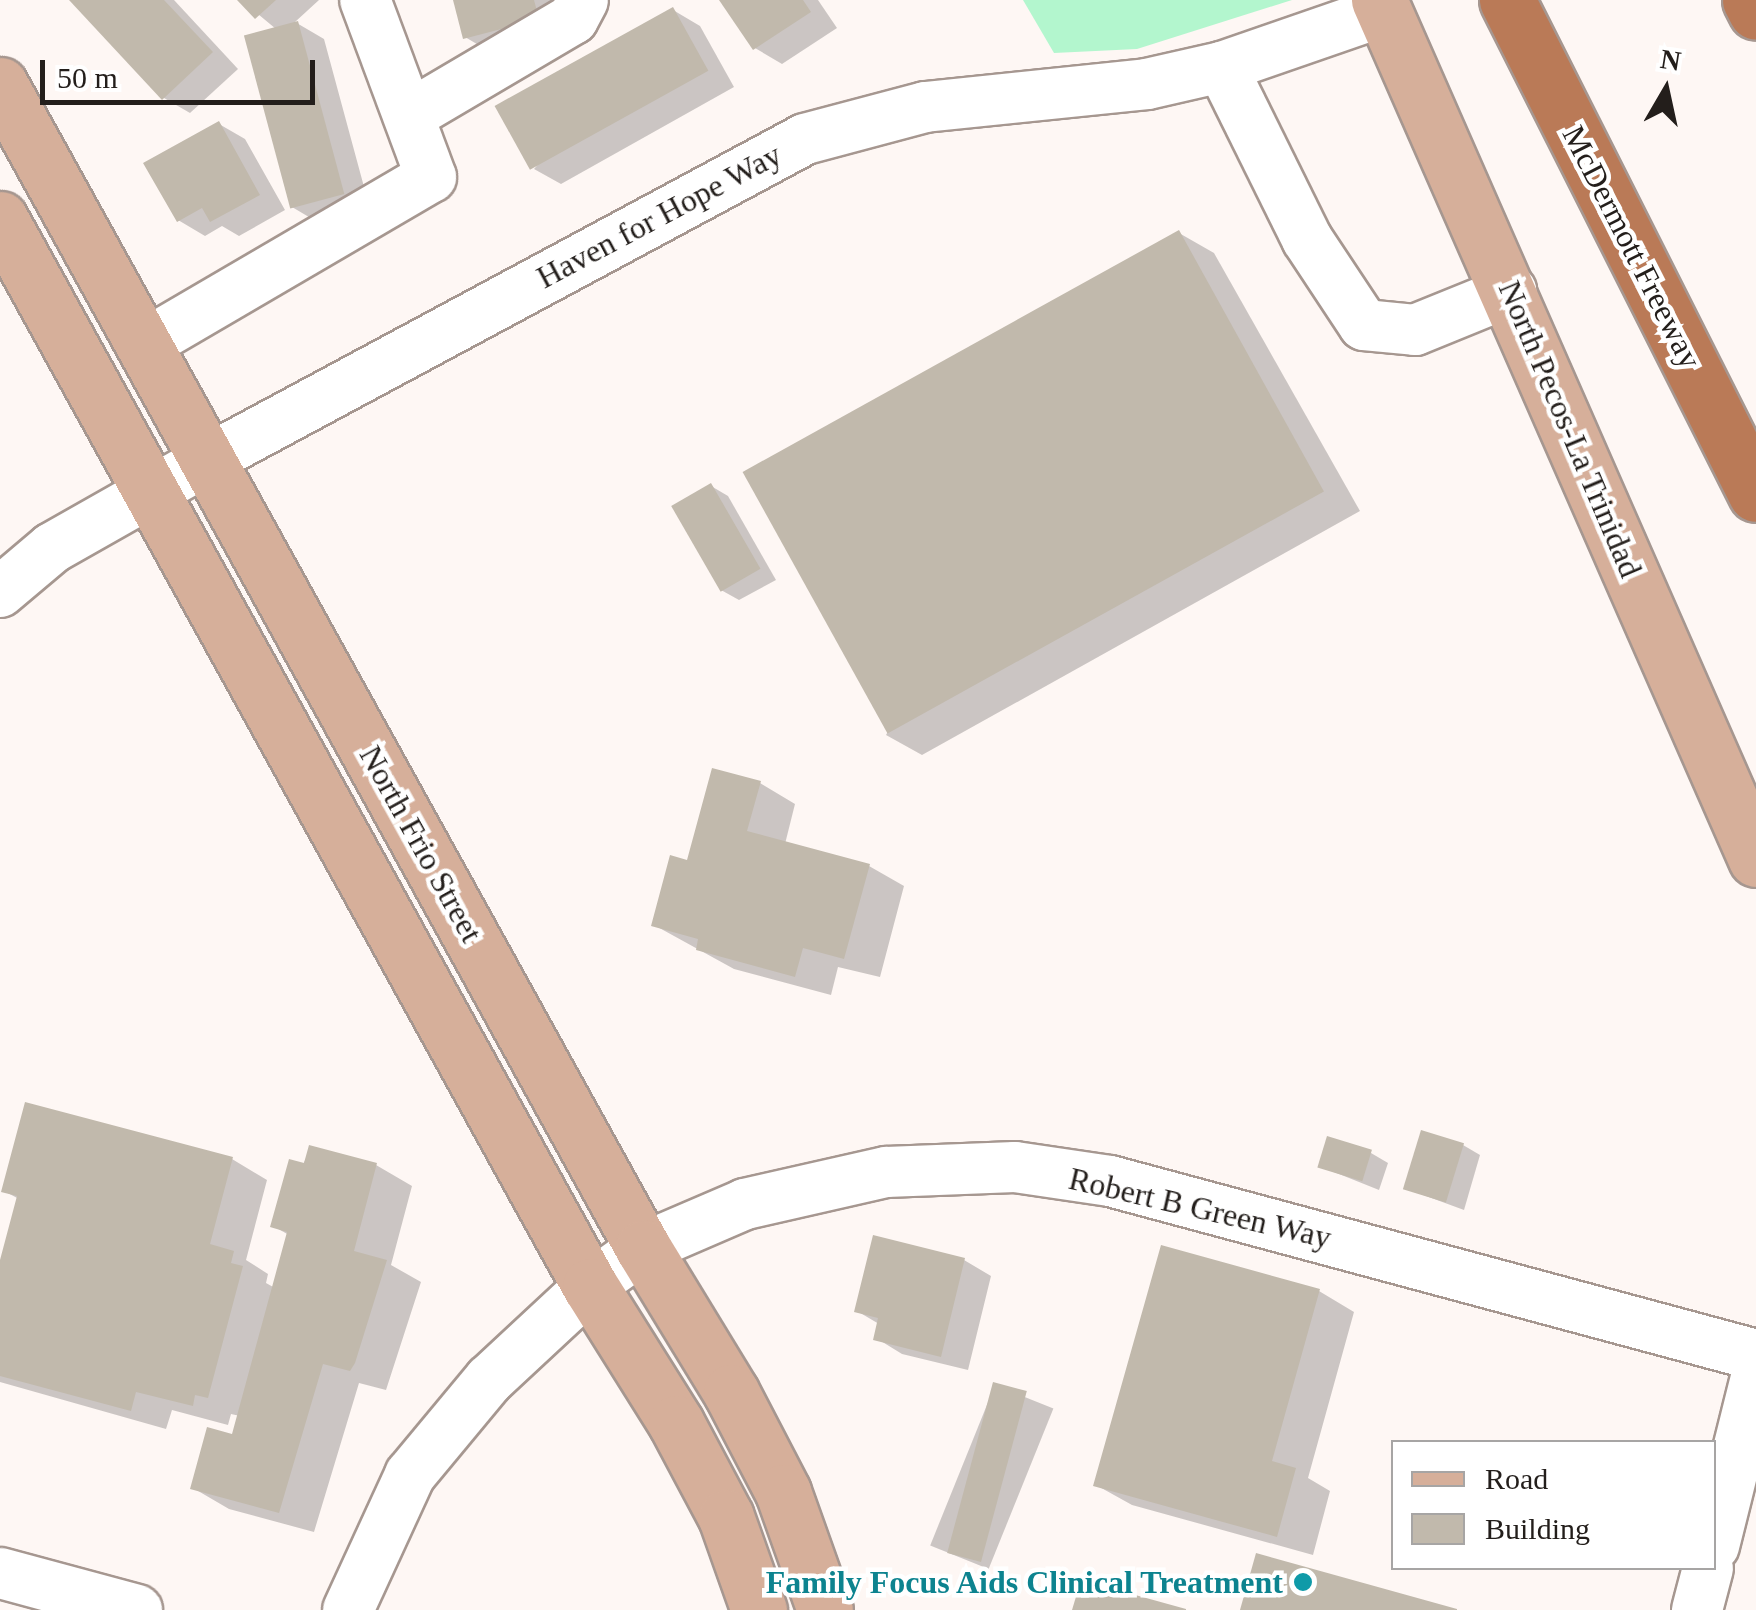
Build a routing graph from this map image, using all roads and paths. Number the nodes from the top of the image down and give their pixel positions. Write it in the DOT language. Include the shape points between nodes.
graph roads {
  1 [pos="364,0"];
  2 [pos="584,0"];
  3 [pos="1507,0"];
  4 [pos="1750,0"];
  5 [pos="1381,6"];
  6 [pos="1756,12"];
  7 [pos="1222,67"];
  8 [pos="0,85"];
  9 [pos="410,115"];
  10 [pos="0,219"];
  11 [pos="1510,291"];
  12 [pos="145,344"];
  13 [pos="209,458"];
  14 [pos="152,492"];
  15 [pos="1756,494"];
  16 [pos="0,592"];
  17 [pos="1756,859"];
  18 [pos="643,1248"];
  19 [pos="590,1286"];
  20 [pos="1756,1355"];
  21 [pos="1756,1378"];
  22 [pos="1716,1538"];
  23 [pos="1708,1570"];
  24 [pos="0,1572"];
  25 [pos="137,1610"];
  26 [pos="348,1610"];
  27 [pos="759,1610"];
  28 [pos="825,1610"];
  29 [pos="1698,1610"];
  1 -- 9 [label="street"];
  2 -- 9 [label="street" via="573,19"];
  3 -- 15 [label="highway, McDermott Freeway"];
  4 -- 6 [label="highway"];
  5 -- 7 [label="street, Haven for Hope Way"];
  5 -- 11 [label="main road, North Pecos-La Trinidad"];
  7 -- 11 [label="street" via="1307,239 1364,324 1415,330"];
  7 -- 13 [label="street, Haven for Hope Way" via="1147,84 925,107 805,139"];
  8 -- 12 [label="main road, North Frio Street"];
  9 -- 12 [label="street" via="430,177"];
  10 -- 14 [label="main road, North Frio Street"];
  11 -- 17 [label="main road, North Pecos-La Trinidad"];
  12 -- 13 [label="main road, North Frio Street"];
  13 -- 14 [label="street, Haven for Hope Way"];
  13 -- 18 [label="main road, North Frio Street"];
  14 -- 16 [label="street, Haven for Hope Way" via="52,548"];
  14 -- 19 [label="main road, North Frio Street"];
  18 -- 19 [label="street, Robert B Green Way"];
  18 -- 20 [label="street, Robert B Green Way" via="745,1204 825,1184 886,1172 1016,1167 1200,1202"];
  18 -- 28 [label="main road, North Frio Street" via="783,1492"];
  19 -- 26 [label="street, Robert B Green Way" via="490,1380 410,1475"];
  19 -- 27 [label="main road, North Frio Street" via="701,1470"];
  21 -- 22 [label="street"];
  23 -- 29 [label="street"];
  24 -- 25 [label="street"];
}
